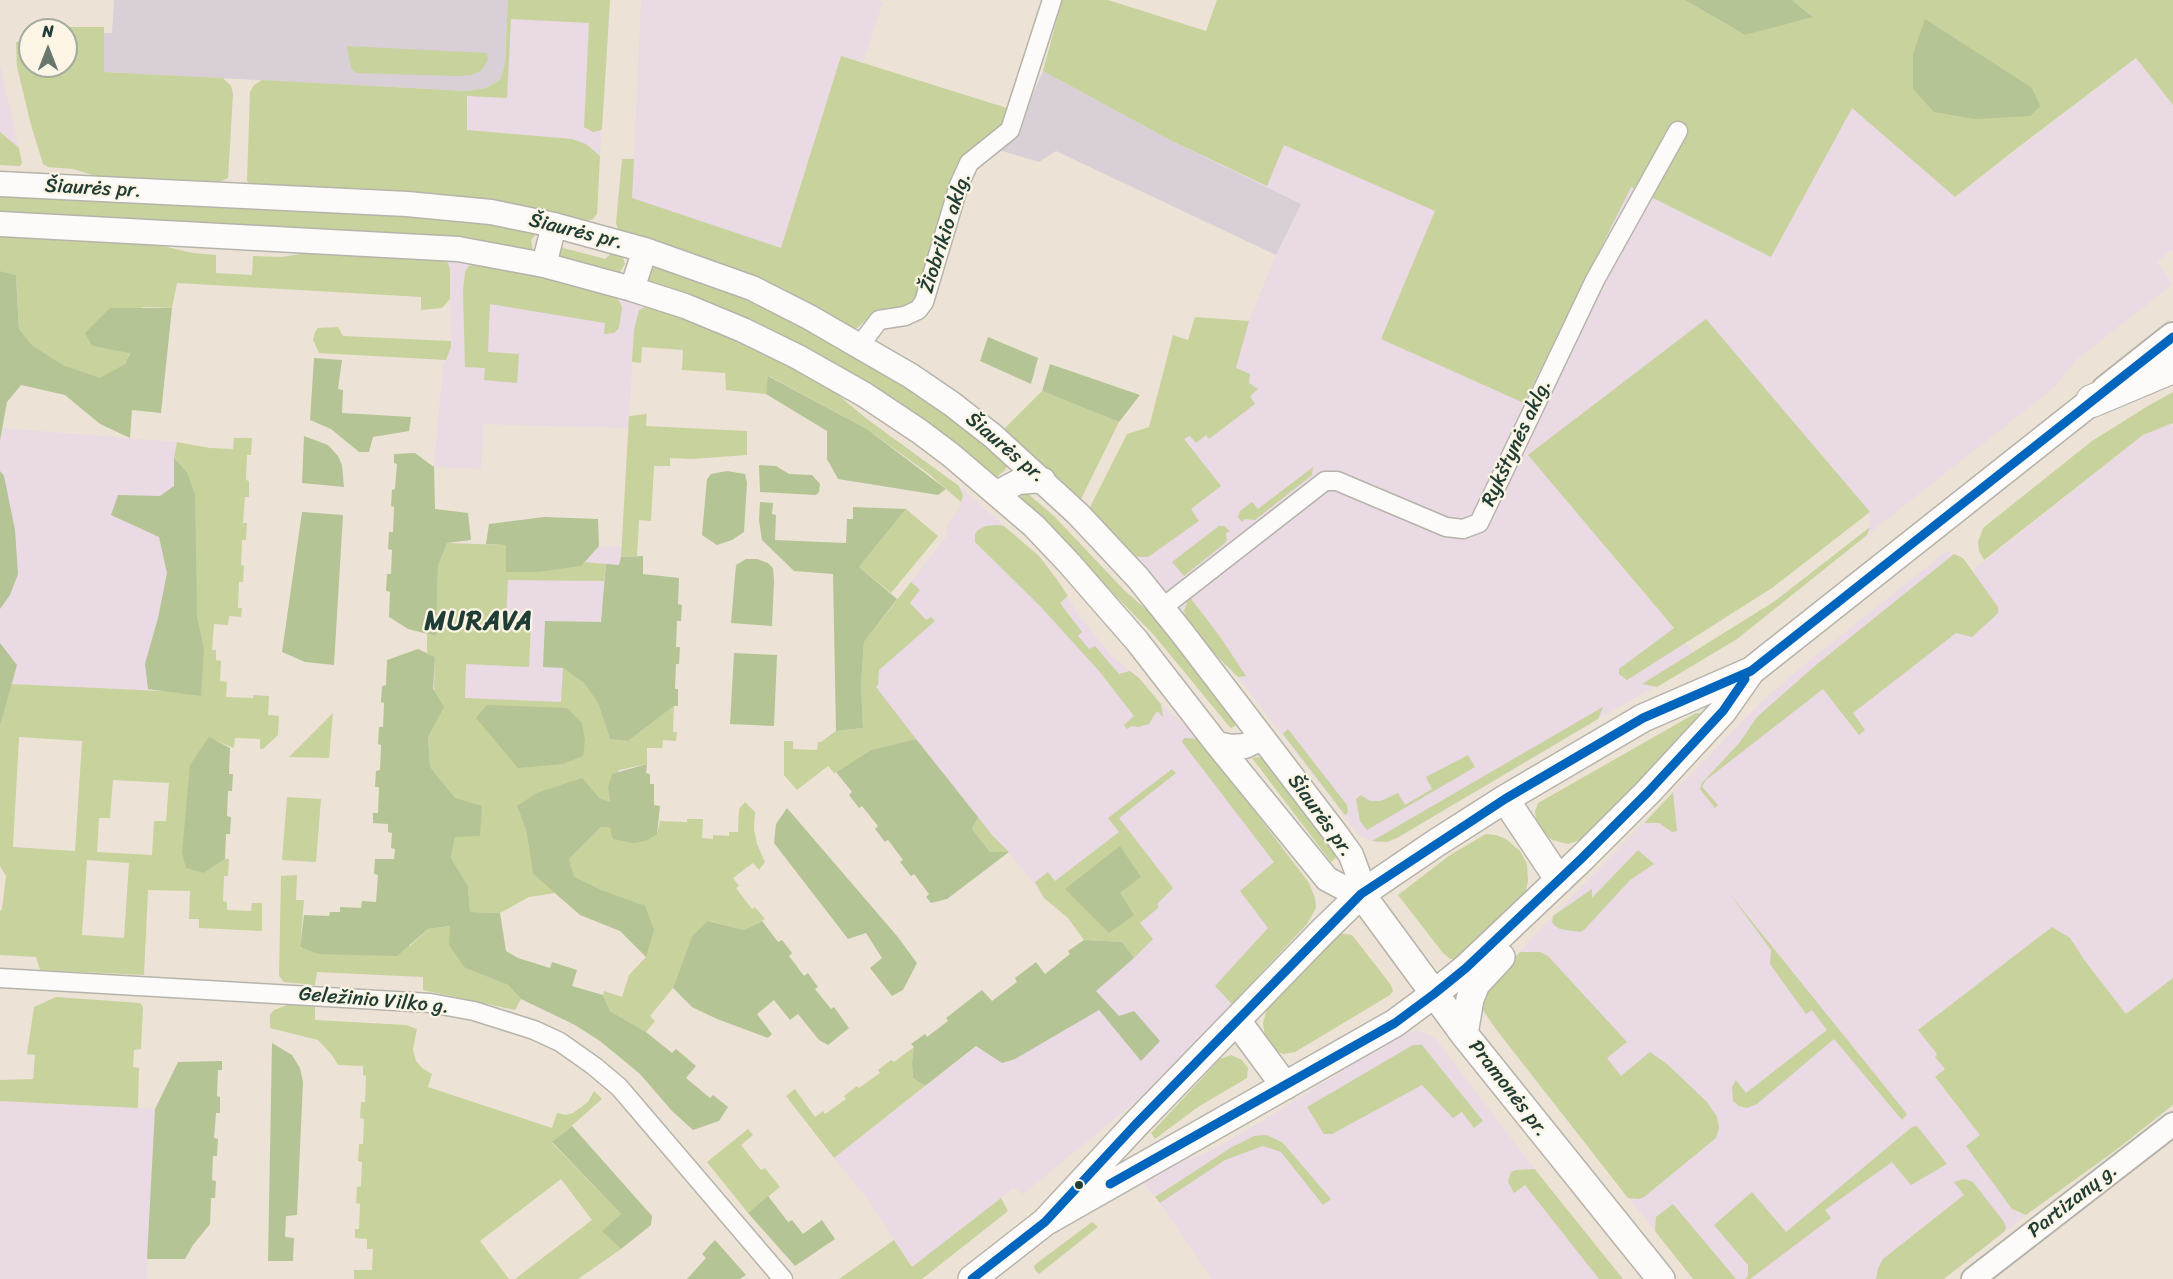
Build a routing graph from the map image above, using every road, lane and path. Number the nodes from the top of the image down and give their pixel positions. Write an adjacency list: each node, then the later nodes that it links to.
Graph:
1 (1052, 0): 10 (street, Žiobrikio aklg.)
2 (1678, 131): 15 (street, Rykštynės aklg.)
3 (0, 184): 5 (main road, Šiaurės pr.)
4 (0, 224): 7 (main road, Šiaurės pr.)
5 (554, 225): 6 (main road, Šiaurės pr.); 7 (main road)
6 (645, 250): 8 (main road); 10 (main road, Šiaurės pr.)
7 (544, 265): 8 (main road, Šiaurės pr.)
8 (632, 289): 14 (main road, Šiaurės pr.)
9 (2173, 337): 12 (highway)
10 (860, 345): 13 (main road, Šiaurės pr.)
11 (2173, 367): 12 (highway)
12 (2092, 401): 16 (main road)
13 (1043, 480): 14 (main road); 15 (main road, Šiaurės pr.)
14 (997, 493): 18 (main road, Šiaurės pr.)
15 (1162, 608): 17 (main road, Šiaurės pr.)
16 (1751, 671): 19 (main road); 20 (main road)
17 (1262, 738): 18 (main road); 22 (main road, Šiaurės pr.)
18 (1216, 744): 22 (main road, Šiaurės pr.)
19 (1505, 799): 21 (main road); 22 (main road)
20 (1582, 858): 21 (main road); 26 (main road)
21 (1559, 880): 24 (main road)
22 (1361, 894): 24 (main road, Pramonės pr.); 25 (main road)
23 (0, 978): 30 (street, Geležinio Vilko g.)
24 (1434, 994): 26 (main road, Pramonės pr.); 27 (main road)
25 (1237, 1021): 27 (main road); 29 (main road)
26 (1464, 1034): 32 (main road, Pramonės pr.)
27 (1285, 1086): 29 (main road)
28 (2173, 1124): 33 (street, Partizanų g.)
29 (1045, 1222): 31 (main road)
30 (783, 1279)
31 (972, 1279)
32 (1660, 1279)
33 (1973, 1279)

